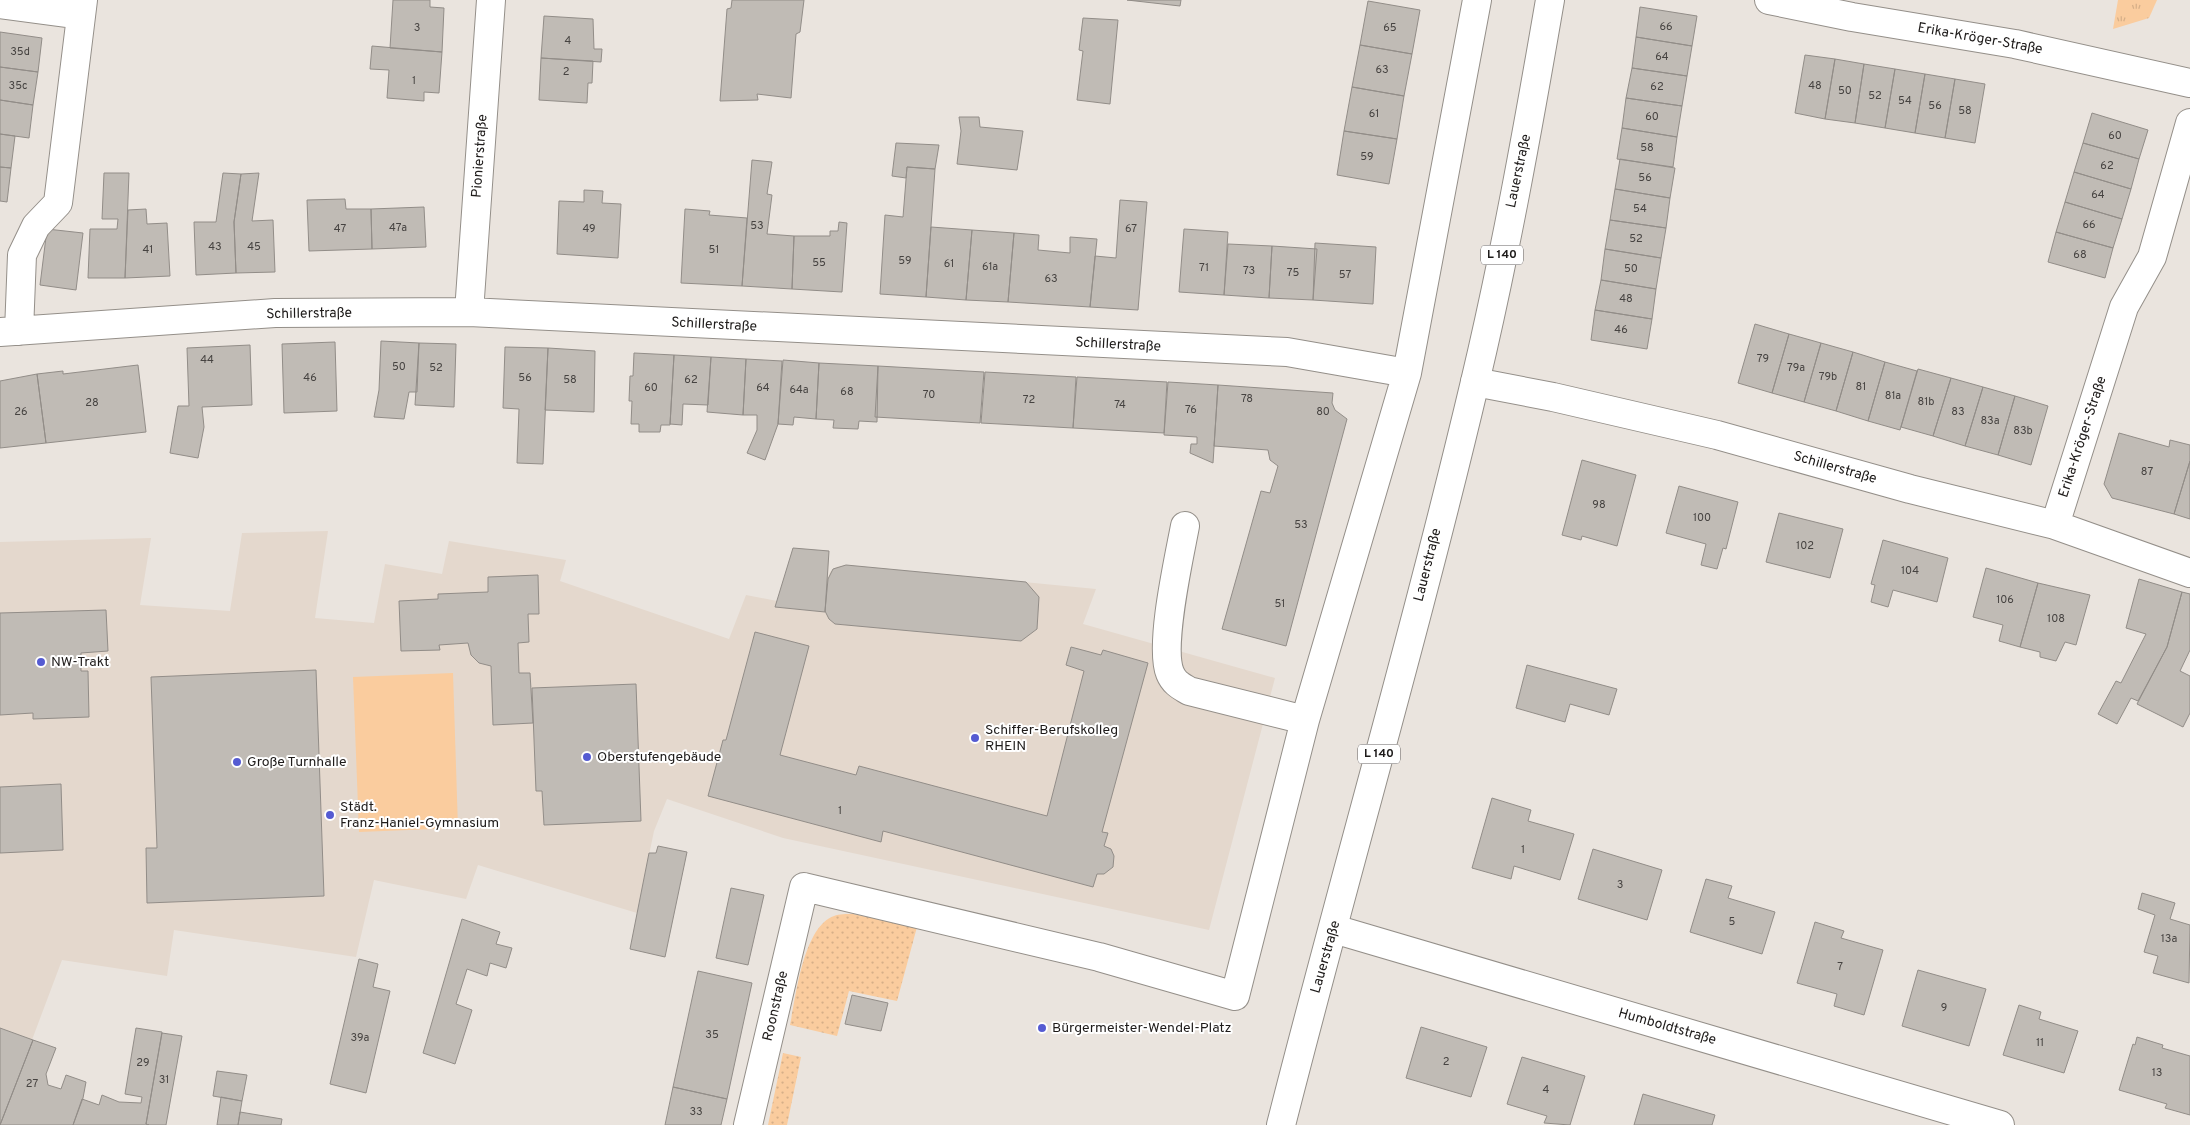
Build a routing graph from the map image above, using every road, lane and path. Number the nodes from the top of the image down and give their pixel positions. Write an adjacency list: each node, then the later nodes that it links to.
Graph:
1 (491, 0): 9 (street, Pionierstraße)
2 (1477, 0): 11 (street)
3 (1550, 0): 12 (street, Lauerstraße / L 140)
4 (1769, 0): 7 (street, Erika-Kröger-Straße)
5 (0, 4): 6 (street, Schillerstraße)
6 (82, 7): 10 (street, Schillerstraße)
7 (2190, 82)
8 (2190, 123): 13 (street, Erika-Kröger-Straße)
9 (469, 312): 10 (street, Schillerstraße); 11 (street, Schillerstraße)
10 (9, 331)
11 (1407, 373): 16 (street)
12 (1475, 382): 13 (street, Schillerstraße); 17 (street, Lauerstraße / L 140)
13 (2055, 525): 15 (street, Schillerstraße)
14 (1185, 526): 16 (street)
15 (2190, 573)
16 (1306, 720): 18 (street, Roonstraße)
17 (1334, 929): 19 (street, Lauerstraße / L 140); 20 (street, Humboldtstraße)
18 (748, 1125)
19 (1281, 1125)
20 (2000, 1125)

